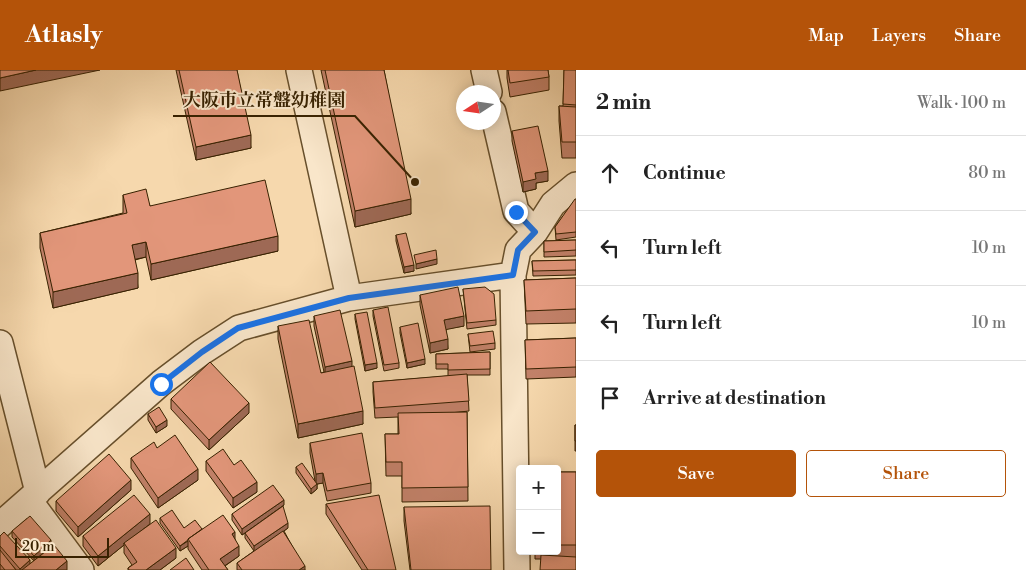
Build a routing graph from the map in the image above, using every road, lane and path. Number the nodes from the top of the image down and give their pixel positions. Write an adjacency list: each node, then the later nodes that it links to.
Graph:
1 (299, 70): 8 (street)
2 (484, 70): 3 (street)
3 (487, 85)
4 (498, 130): 6 (street)
5 (576, 185): 6 (street)
6 (535, 232): 7 (street)
7 (513, 275): 8 (street); 13 (street)
8 (349, 298): 10 (street)
9 (0, 343): 10 (street)
10 (33, 496): 11 (street); 12 (street)
11 (0, 525)
12 (81, 570)
13 (517, 570)

